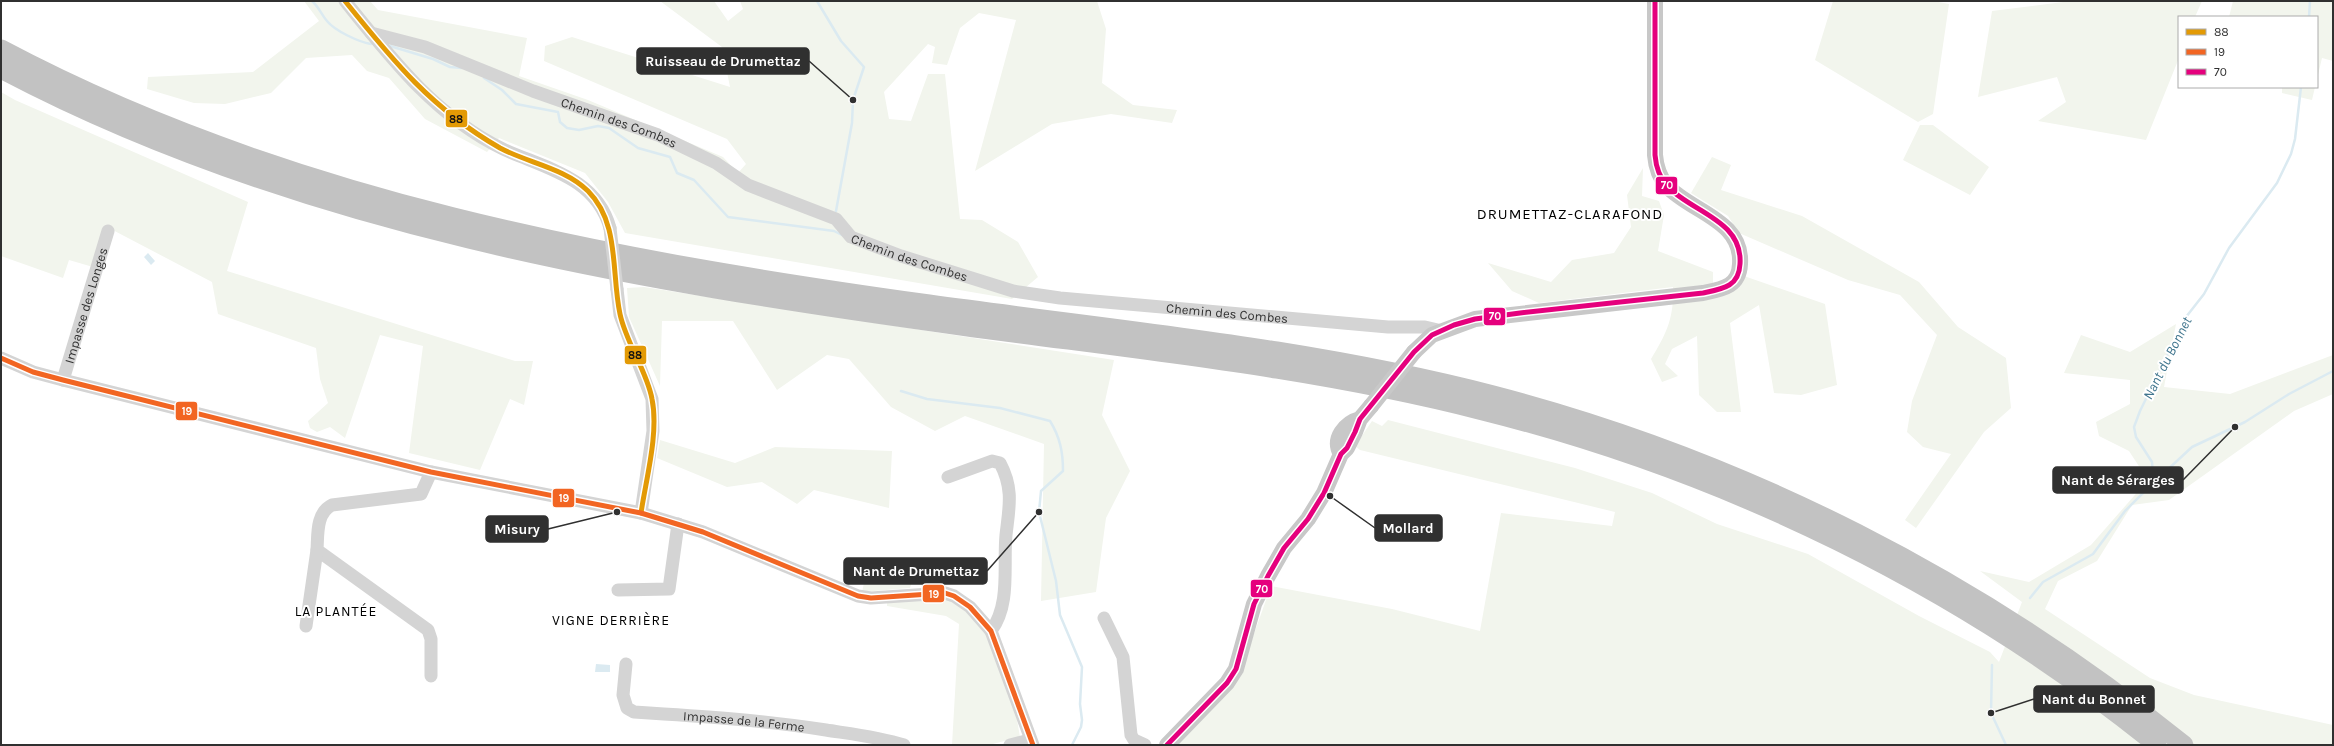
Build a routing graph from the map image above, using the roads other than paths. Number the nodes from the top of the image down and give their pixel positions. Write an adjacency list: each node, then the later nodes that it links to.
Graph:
1 (345, 1): 3 (street)
2 (1655, 1): 7 (main road)
3 (371, 34): 7 (street, Chemin des Combes); 12 (street, bridge)
4 (1, 49): 29 (highway)
5 (1, 69): 21 (highway)
6 (108, 231): 9 (street, Impasse des Longes)
7 (1442, 331): 26 (main road, bridge)
8 (1, 358): 9 (street)
9 (63, 380): 10 (street)
10 (431, 472): 12 (street); 14 (street)
11 (948, 477): 18 (street)
12 (641, 513): 13 (street)
13 (678, 524): 15 (street); 18 (street)
14 (317, 550): 17 (street); 20 (street)
15 (618, 590)
16 (1104, 618): 25 (street)
17 (306, 626)
18 (991, 631): 22 (street)
19 (626, 664): 23 (street, Impasse de la Ferme)
20 (431, 676)
21 (2076, 684): 27 (highway); 28 (highway)
22 (1031, 742): 24 (street)
23 (904, 745)
24 (1010, 745)
25 (1145, 745)
26 (1166, 745)
27 (2142, 745)
28 (2157, 745)
29 (2184, 745)

